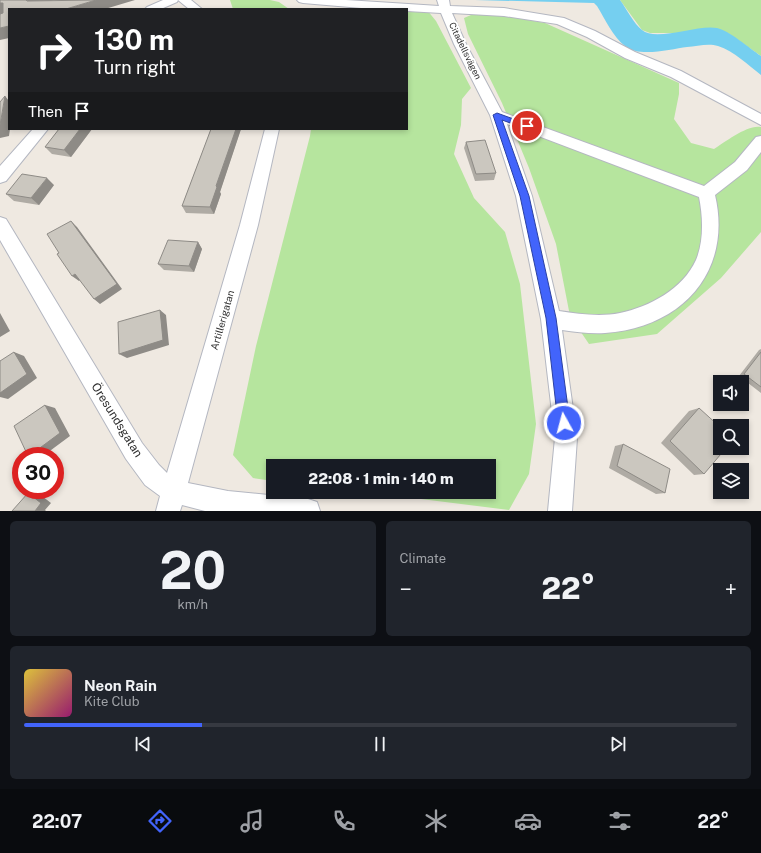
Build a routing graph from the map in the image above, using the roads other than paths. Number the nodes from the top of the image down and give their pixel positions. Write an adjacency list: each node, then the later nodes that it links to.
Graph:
1 (173, 0): 5 (street)
2 (184, 0): 6 (street)
3 (303, 0): 4 (street)
4 (444, 4): 7 (street, Citadellsvägen); 8 (street)
5 (153, 8)
6 (195, 8)
7 (493, 108): 13 (street); 15 (street, Citadellsvägen)
8 (761, 120)
9 (40, 130): 12 (street)
10 (272, 130): 16 (street, Artillerigatan)
11 (761, 141): 13 (street)
12 (0, 177)
13 (706, 193): 15 (street)
14 (0, 224): 16 (street, Öresundsgatan)
15 (551, 318): 18 (street, Citadellsvägen)
16 (172, 500): 17 (street, Öresundsgatan)
17 (308, 511)
18 (560, 511)

